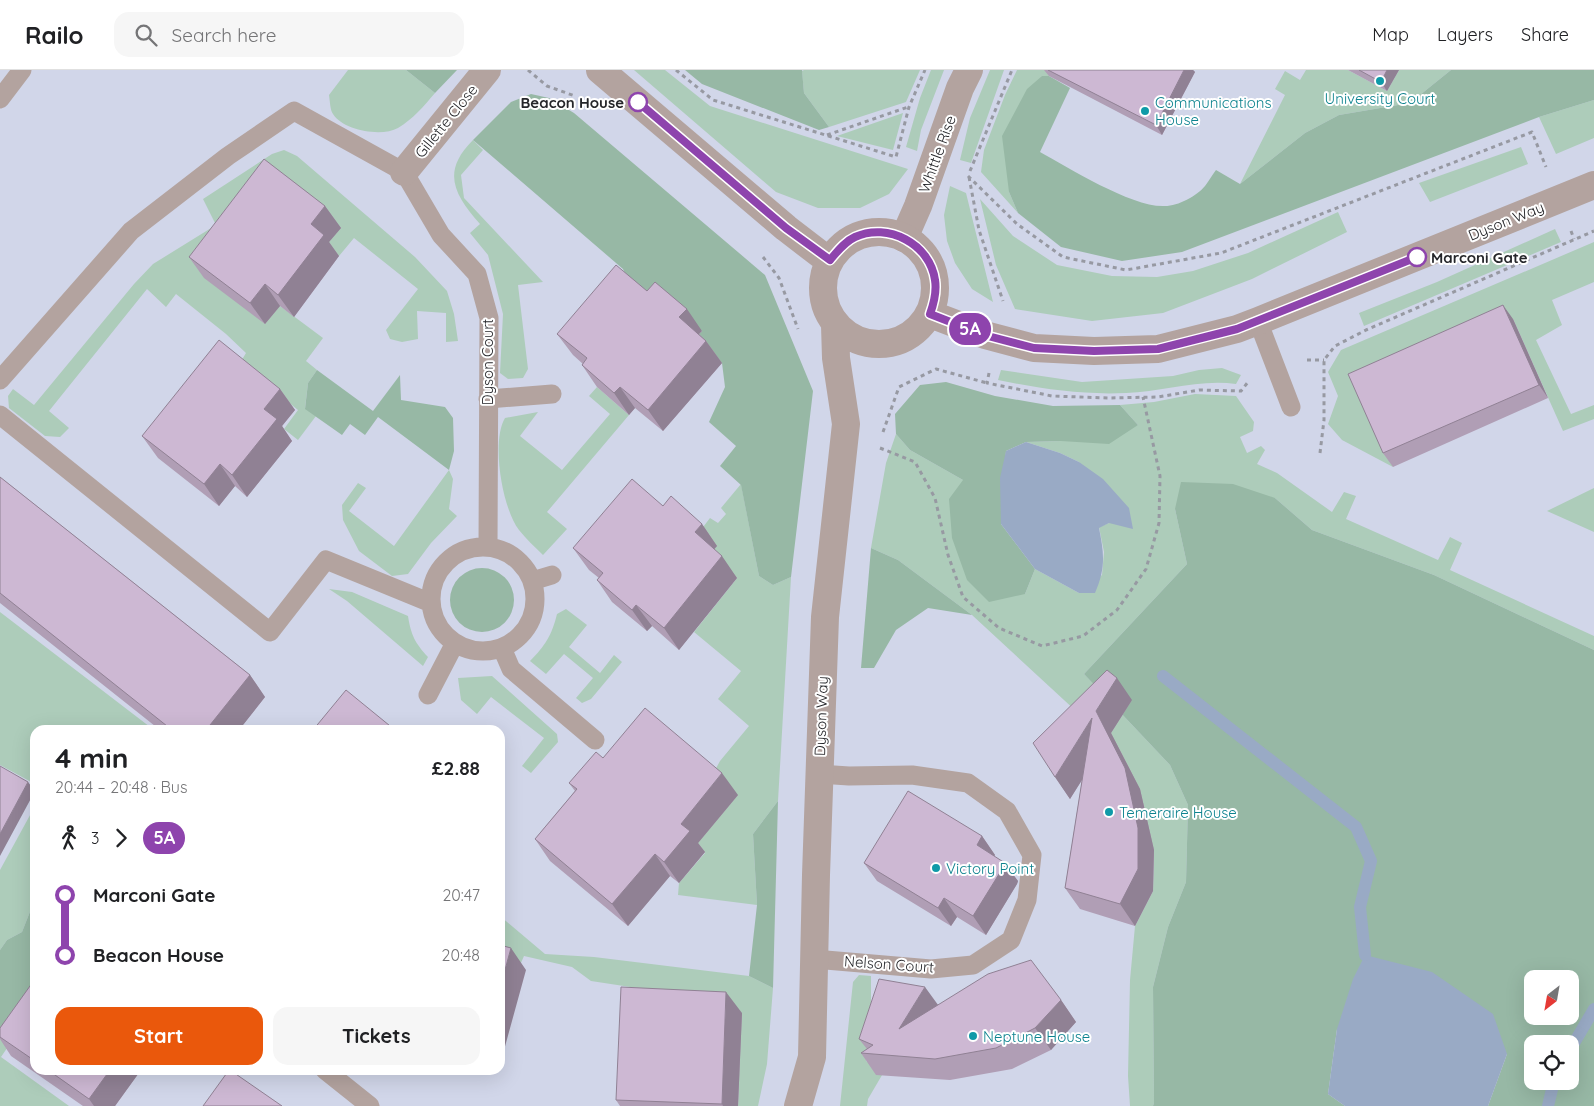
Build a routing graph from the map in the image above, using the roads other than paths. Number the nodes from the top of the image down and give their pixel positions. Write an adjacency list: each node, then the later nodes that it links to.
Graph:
1 (22, 70): 5 (lane)
2 (487, 70): 6 (street, Gillette Close)
3 (600, 70): 9 (street)
4 (970, 70): 8 (street, Whittle Rise)
5 (1, 98)
6 (404, 172): 13 (lane); 15 (lane, Dyson Court)
7 (1594, 185): 11 (street, Dyson Way)
8 (904, 238): 9 (street); 10 (street)
9 (830, 260): 12 (street)
10 (930, 314): 11 (street, Dyson Way); 12 (street)
11 (1258, 321): 16 (lane)
12 (835, 325): 26 (street, Dyson Way)
13 (0, 380)
14 (552, 394): 15 (lane)
15 (488, 399): 18 (lane, Dyson Court)
16 (1291, 407)
17 (0, 415): 21 (lane)
18 (488, 547): 20 (lane); 21 (lane)
19 (552, 575): 20 (lane)
20 (532, 581): 23 (lane)
21 (431, 603): 22 (lane)
22 (455, 643): 23 (lane); 24 (lane)
23 (502, 648): 25 (lane)
24 (428, 695)
25 (595, 740)
26 (819, 774): 27 (street, Dyson Way); 27 (lane, Nelson Court)
27 (814, 958): 30 (street, Dyson Way)
28 (330, 1075): 29 (lane)
29 (370, 1106)
30 (798, 1106)

